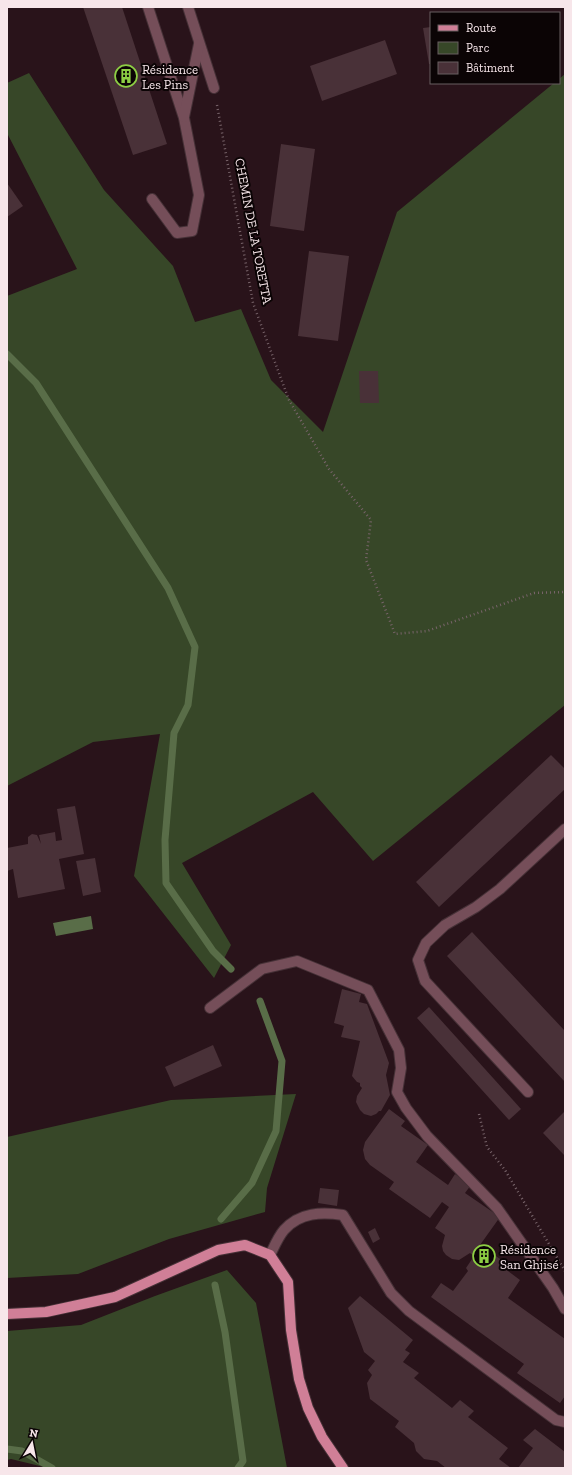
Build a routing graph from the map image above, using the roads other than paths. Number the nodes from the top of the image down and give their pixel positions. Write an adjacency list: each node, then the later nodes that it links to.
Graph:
1 (148, 7): 5 (street)
2 (188, 7): 3 (street)
3 (200, 42): 4 (street); 5 (street)
4 (214, 88)
5 (184, 118): 6 (street)
6 (152, 199)
7 (565, 829): 9 (street)
8 (210, 1008): 11 (street)
9 (528, 1092)
10 (270, 1254): 12 (main road); 13 (street); 14 (main road)
11 (565, 1309)
12 (7, 1314)
13 (565, 1422)
14 (343, 1468)

